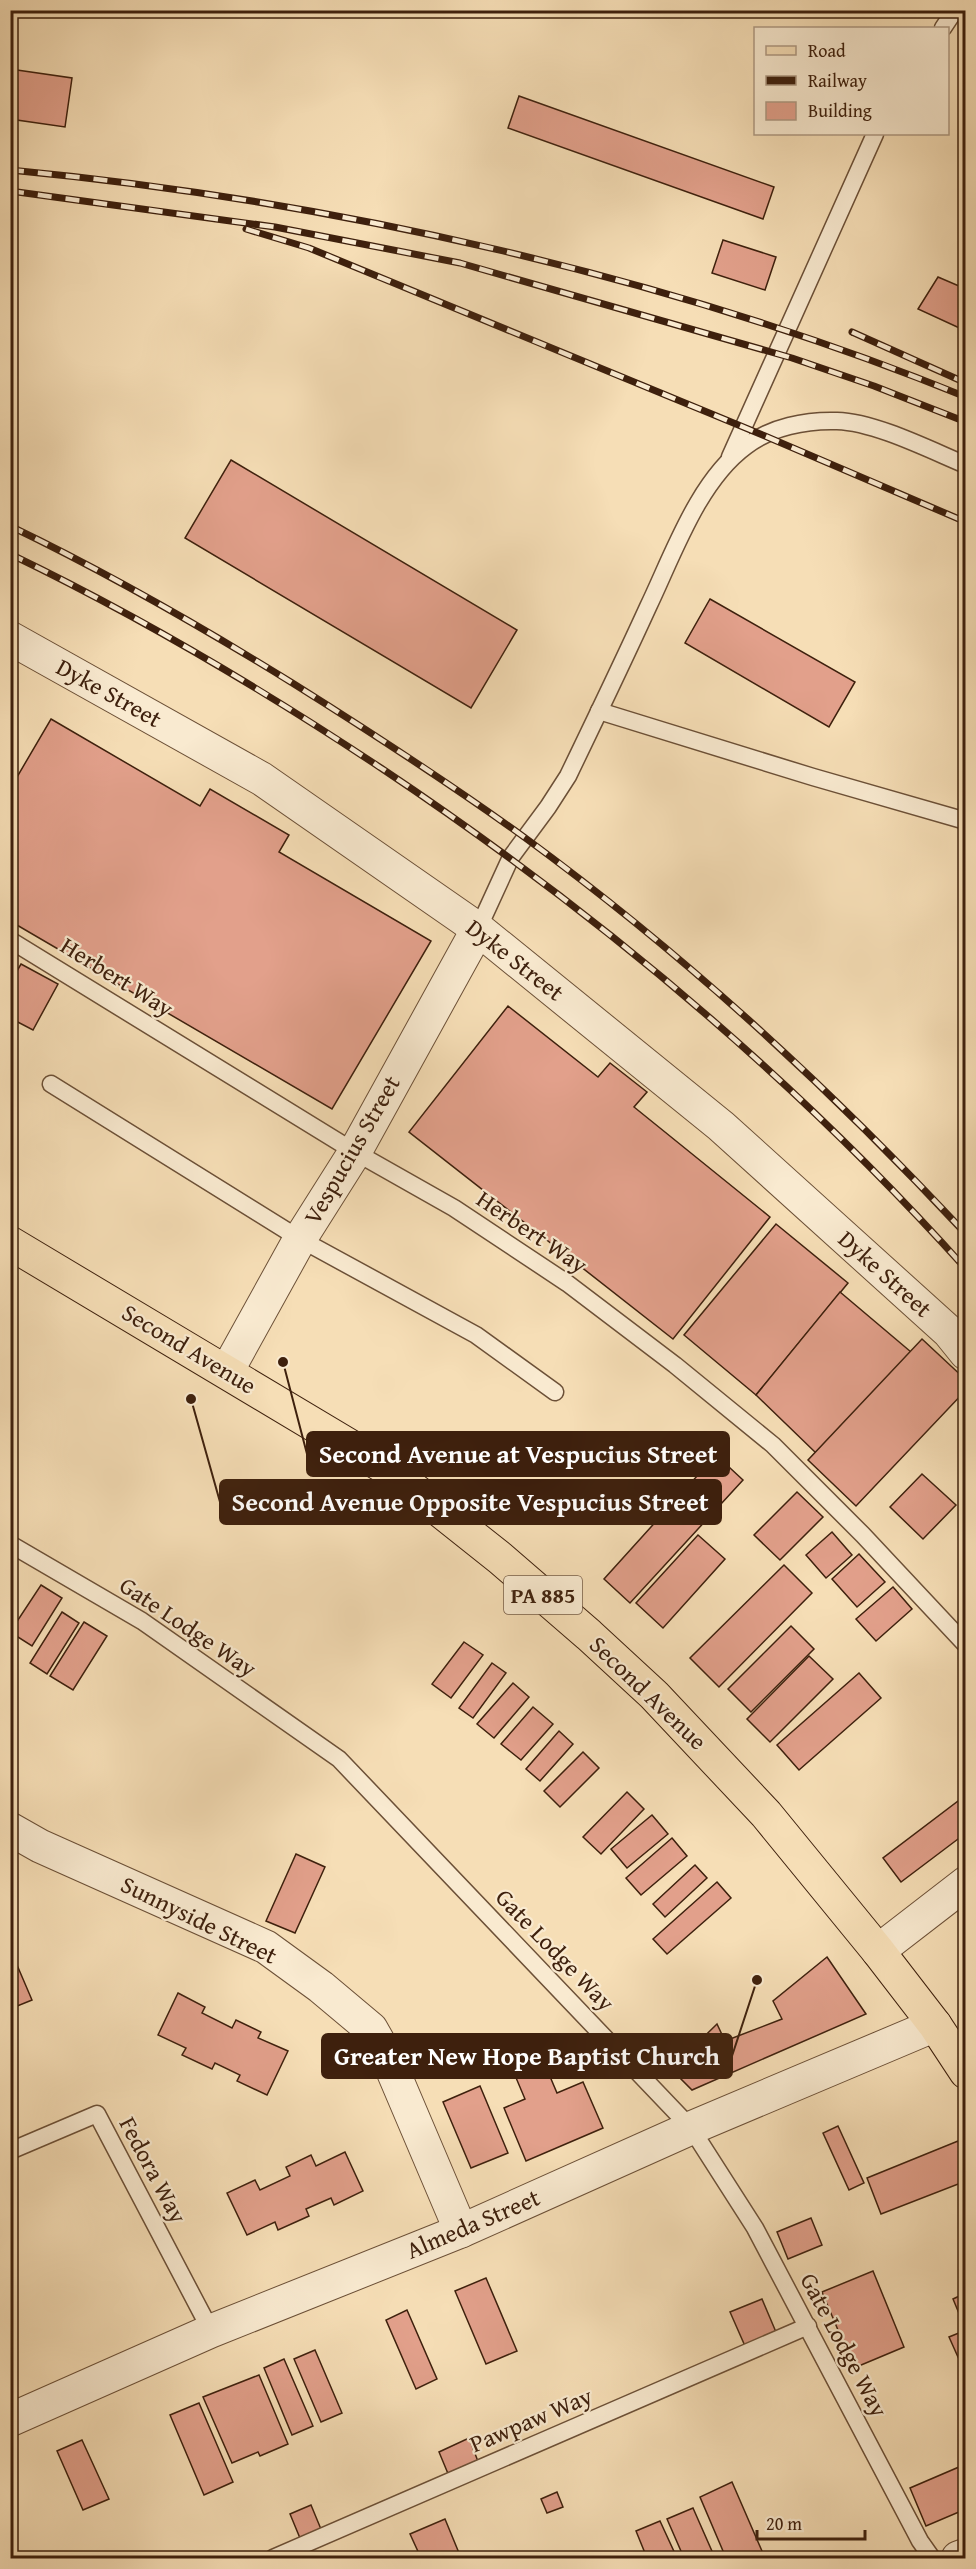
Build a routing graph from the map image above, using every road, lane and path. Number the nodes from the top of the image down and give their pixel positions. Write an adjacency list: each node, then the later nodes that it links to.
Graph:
1 (955, 10): 2 (lane)
2 (944, 27)
3 (875, 135): 4 (lane)
4 (727, 463): 5 (lane); 7 (lane)
5 (966, 465)
6 (10, 638): 9 (street, Dyke Street)
7 (599, 711): 8 (lane); 9 (lane)
8 (966, 821)
9 (478, 929): 12 (street, Vespucius Street); 15 (street, Dyke Street)
10 (10, 940): 12 (lane, Herbert Way)
11 (51, 1084): 13 (lane)
12 (355, 1152): 13 (street, Vespucius Street); 19 (lane, Herbert Way)
13 (300, 1239): 16 (street, Vespucius Street); 17 (lane)
14 (10, 1243): 16 (main road, Second Avenue / PA 885)
15 (966, 1353)
16 (226, 1371): 22 (main road, Second Avenue / PA 885)
17 (555, 1392)
18 (10, 1544): 25 (lane, Gate Lodge Way)
19 (966, 1645)
20 (10, 1829): 27 (street, Sunnyside Street)
21 (966, 1883): 22 (street)
22 (878, 1951): 23 (main road, Second Avenue / PA 885)
23 (934, 2025): 24 (main road, Second Avenue / PA 885); 25 (street, Almeda Street)
24 (966, 2072)
25 (691, 2128): 27 (street, Almeda Street); 28 (lane, Gate Lodge Way)
26 (10, 2151): 29 (lane, Fedora Way)
27 (460, 2230): 29 (street, Almeda Street)
28 (808, 2326): 32 (lane, Pawpaw Way); 33 (lane, Gate Lodge Way)
29 (211, 2331): 30 (street, Almeda Street)
30 (10, 2420)
31 (966, 2555): 34 (street)
32 (273, 2559)
33 (932, 2559)
34 (958, 2559)

